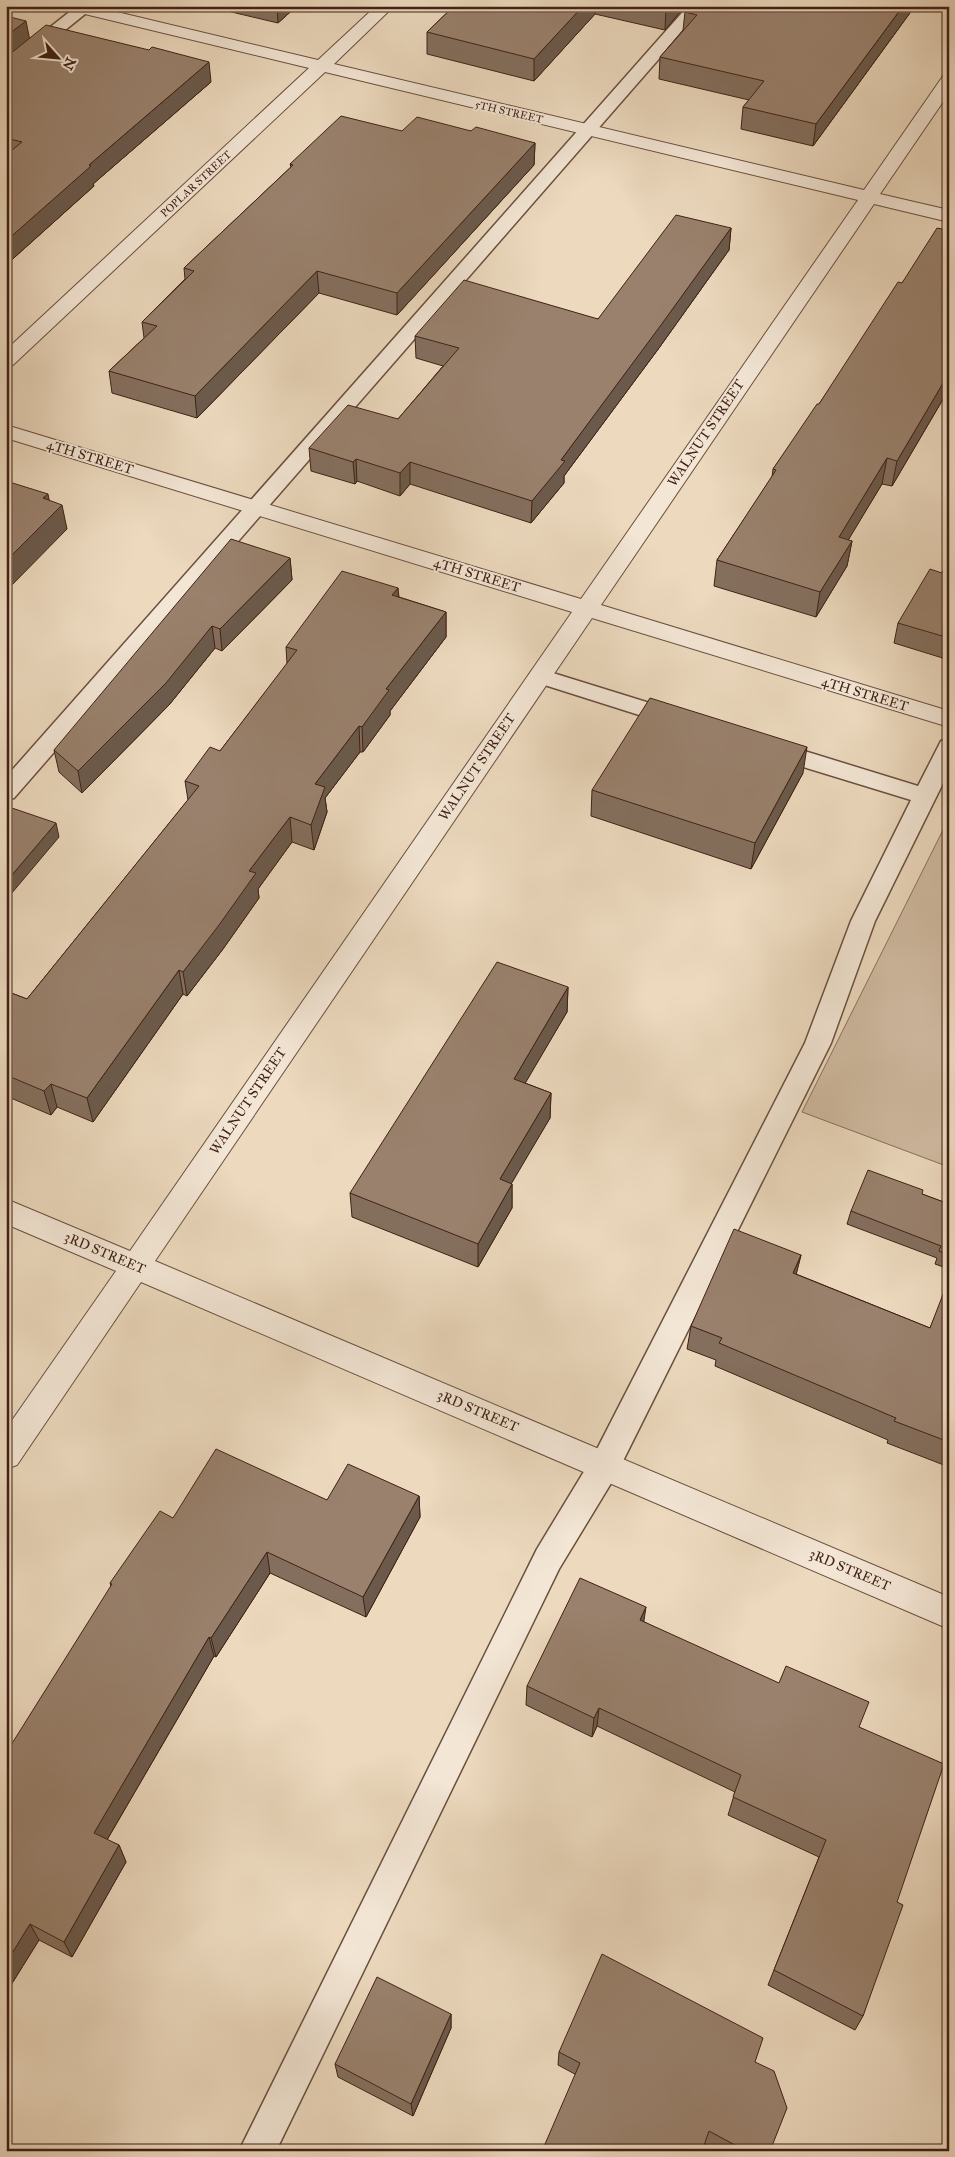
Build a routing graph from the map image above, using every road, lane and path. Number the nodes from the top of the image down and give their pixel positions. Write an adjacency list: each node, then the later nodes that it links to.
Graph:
1 (386, 6): 4 (street, POPLAR STREET)
2 (697, 6): 7 (lane)
3 (80, 7): 4 (street, 5TH STREET); 5 (lane)
4 (321, 66): 7 (street, 5TH STREET); 10 (street, POPLAR STREET)
5 (6, 70)
6 (949, 80): 8 (street, WALNUT STREET)
7 (587, 130): 8 (street, 5TH STREET); 12 (lane)
8 (868, 197): 9 (street, 5TH STREET); 13 (street, WALNUT STREET)
9 (949, 216)
10 (6, 361)
11 (6, 431): 12 (street, 4TH STREET)
12 (257, 508): 13 (street, 4TH STREET); 19 (lane)
13 (586, 608): 14 (street, WALNUT STREET); 15 (street, 4TH STREET)
14 (540, 676): 16 (lane); 22 (street, WALNUT STREET)
15 (949, 719)
16 (698, 726)
17 (754, 743): 20 (lane)
18 (949, 747): 20 (lane)
19 (6, 792)
20 (924, 796): 24 (lane)
21 (6, 1211): 22 (street, 3RD STREET)
22 (136, 1266): 23 (street, WALNUT STREET); 24 (street, 3RD STREET)
23 (6, 1455)
24 (605, 1465): 25 (street, 3RD STREET); 26 (lane)
25 (949, 1613)
26 (257, 2151)

